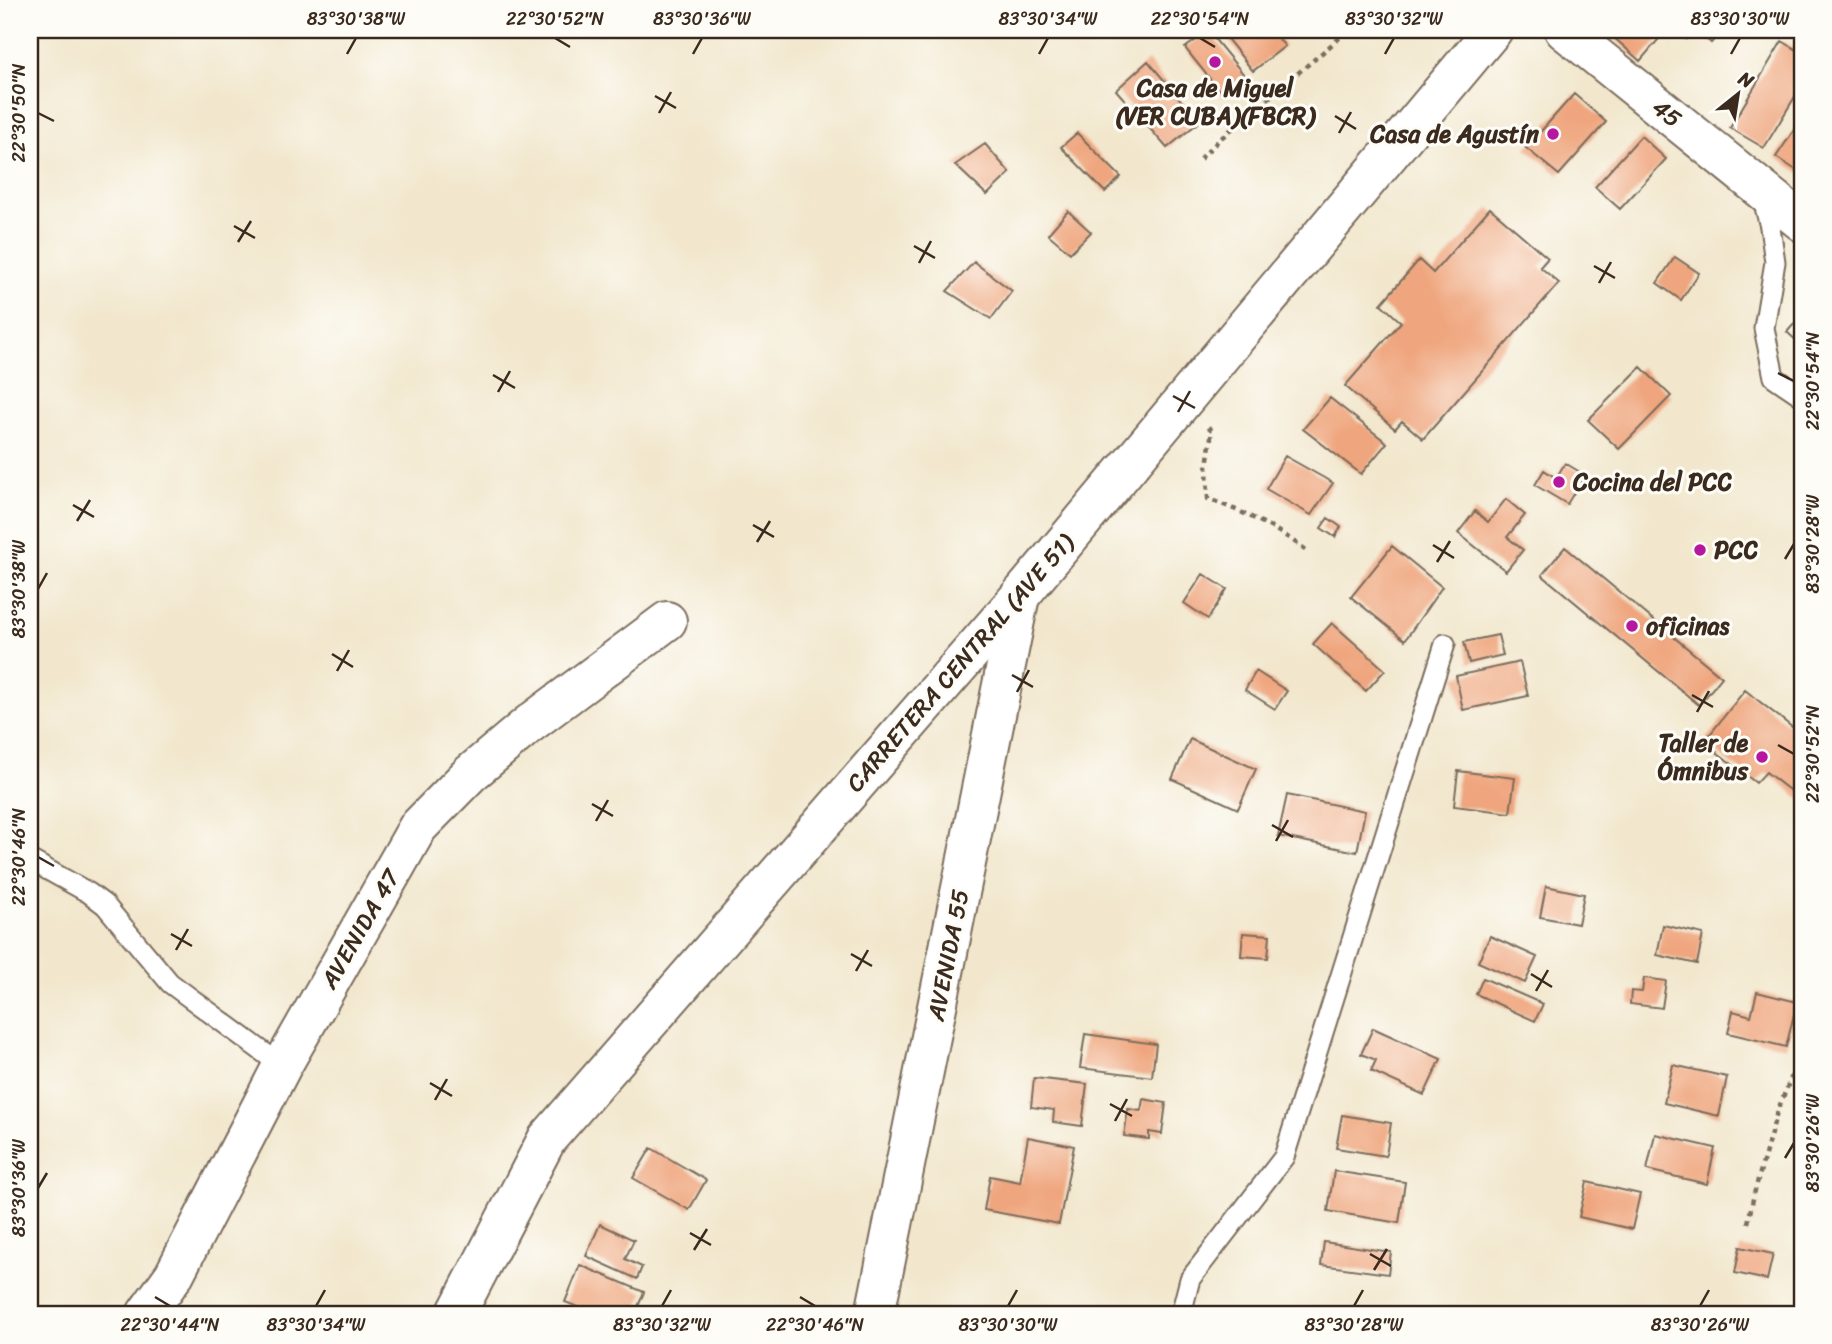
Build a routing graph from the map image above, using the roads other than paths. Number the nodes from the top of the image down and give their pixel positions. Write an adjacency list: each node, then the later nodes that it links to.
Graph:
1 (1493, 30): 6 (street, CARRETERA CENTRAL (AVE 51))
2 (1564, 30): 3 (street, 45)
3 (1761, 189): 4 (street, 45); 5 (lane)
4 (1802, 222)
5 (1802, 396)
6 (1020, 596): 12 (street, CARRETERA CENTRAL (AVE 51)); 13 (street, AVENIDA 55)
7 (667, 621): 10 (street, AVENIDA 47)
8 (1445, 644): 14 (lane)
9 (30, 860): 10 (lane)
10 (282, 1066): 11 (street, AVENIDA 47)
11 (146, 1314)
12 (456, 1314)
13 (875, 1314)
14 (1181, 1314)

